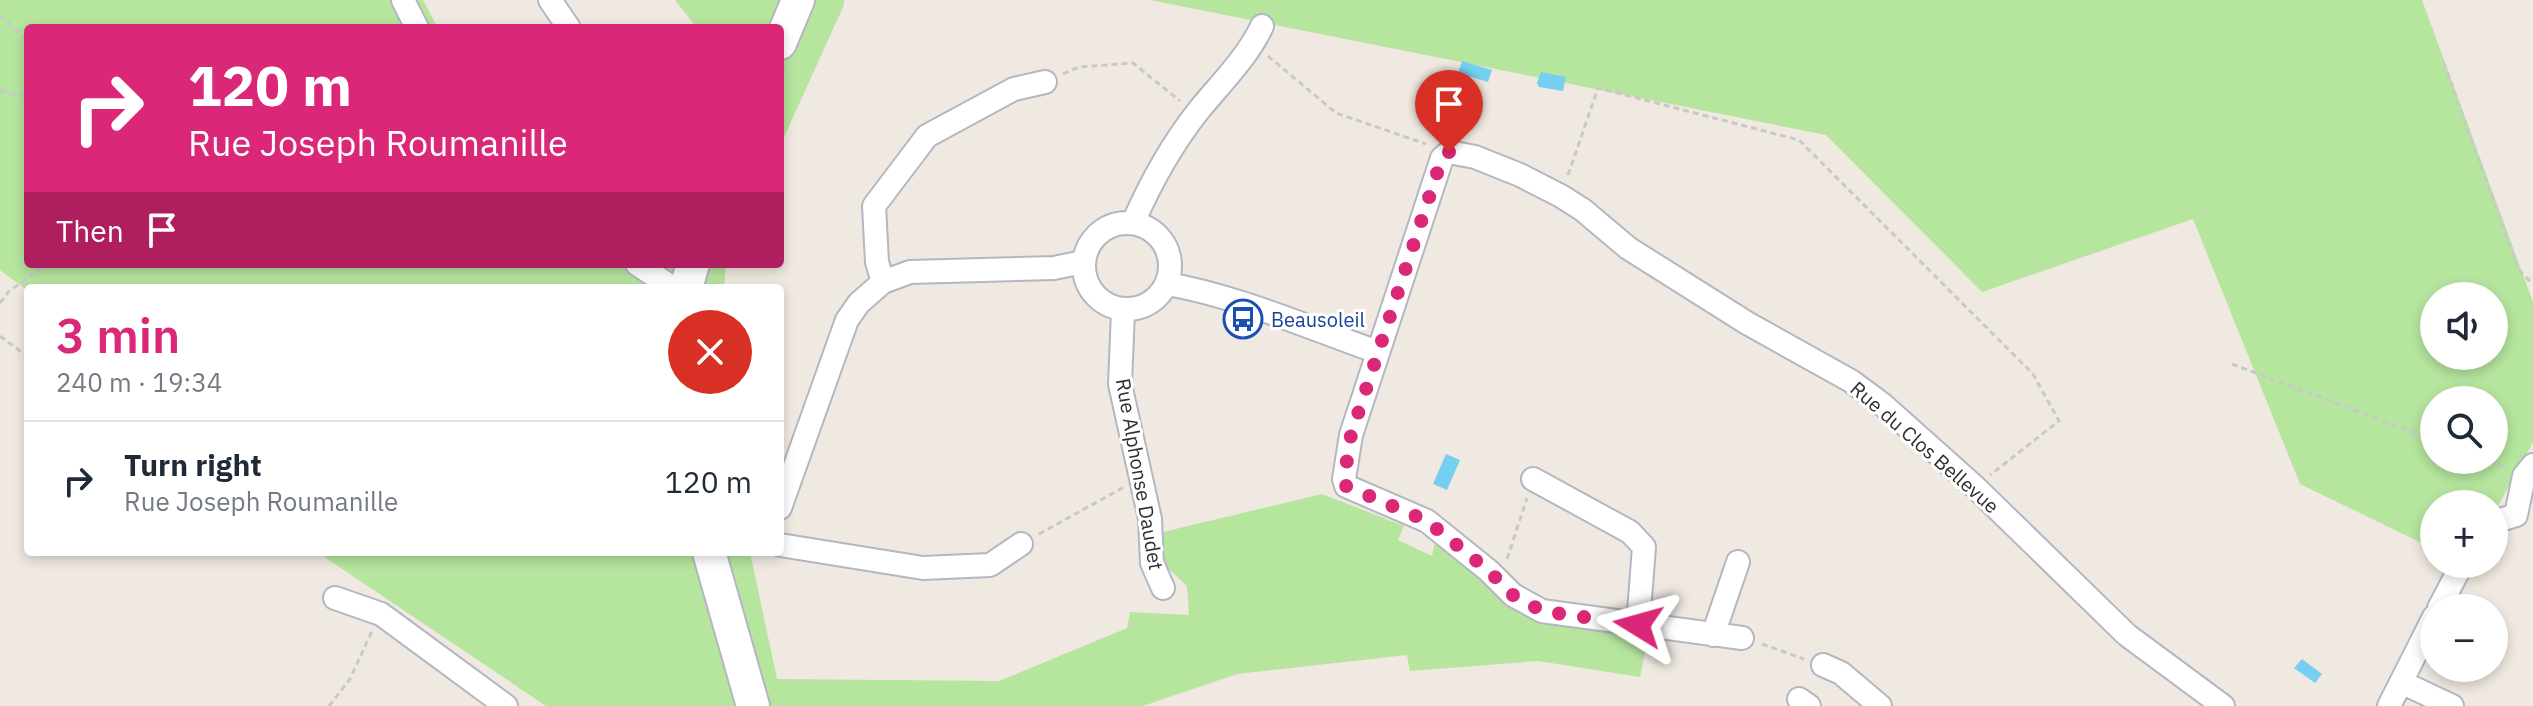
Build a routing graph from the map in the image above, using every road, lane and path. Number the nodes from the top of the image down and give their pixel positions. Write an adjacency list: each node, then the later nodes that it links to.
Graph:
1 (403, 0): 5 (street)
2 (550, 0): 6 (street)
3 (798, 0): 8 (main road)
4 (0, 15): 9 (path)
5 (415, 24)
6 (566, 24)
7 (1262, 26): 15 (street)
8 (784, 33)
9 (24, 37)
10 (1271, 58): 16 (path)
11 (2444, 63): 25 (path)
12 (1045, 82): 15 (path); 22 (street)
13 (0, 90): 14 (path)
14 (24, 95)
15 (1196, 114): 18 (street)
16 (1449, 152): 17 (street, Rue du Clos Bellevue); 29 (street)
17 (1561, 196): 36 (street, Rue du Clos Bellevue); 36 (path)
18 (1133, 223): 19 (street); 24 (street)
19 (1083, 262): 22 (street); 27 (street)
20 (42, 268): 26 (path)
21 (643, 268): 23 (street)
22 (883, 282): 37 (street)
23 (667, 284)
24 (1168, 284): 27 (street); 29 (street)
25 (2533, 284)
26 (0, 303)
27 (1123, 311): 34 (street, Rue Alphonse Daudet)
28 (0, 336): 30 (path)
29 (1378, 352): 43 (street)
30 (24, 354)
31 (2232, 364): 32 (path)
32 (2420, 435)
33 (2533, 465): 38 (street)
34 (1141, 477): 39 (path); 44 (street, Rue Alphonse Daudet)
35 (1533, 479): 43 (path); 47 (street)
36 (1975, 487): 57 (street, Rue du Clos Bellevue)
37 (784, 497)
38 (2514, 519)
39 (1021, 544): 40 (street)
40 (784, 546)
41 (710, 556): 55 (main road)
42 (1738, 562): 48 (street)
43 (1499, 584): 47 (street)
44 (1163, 588)
45 (335, 598): 46 (street)
46 (381, 614): 53 (path); 54 (street)
47 (1638, 625): 48 (street)
48 (1713, 635): 49 (street)
49 (1742, 638): 51 (path)
50 (2420, 645): 52 (street)
51 (1823, 665): 56 (street)
52 (2401, 682): 58 (street); 59 (street)
53 (329, 706)
54 (506, 706)
55 (753, 706)
56 (1880, 706)
57 (2223, 706)
58 (2389, 706)
59 (2452, 706)

